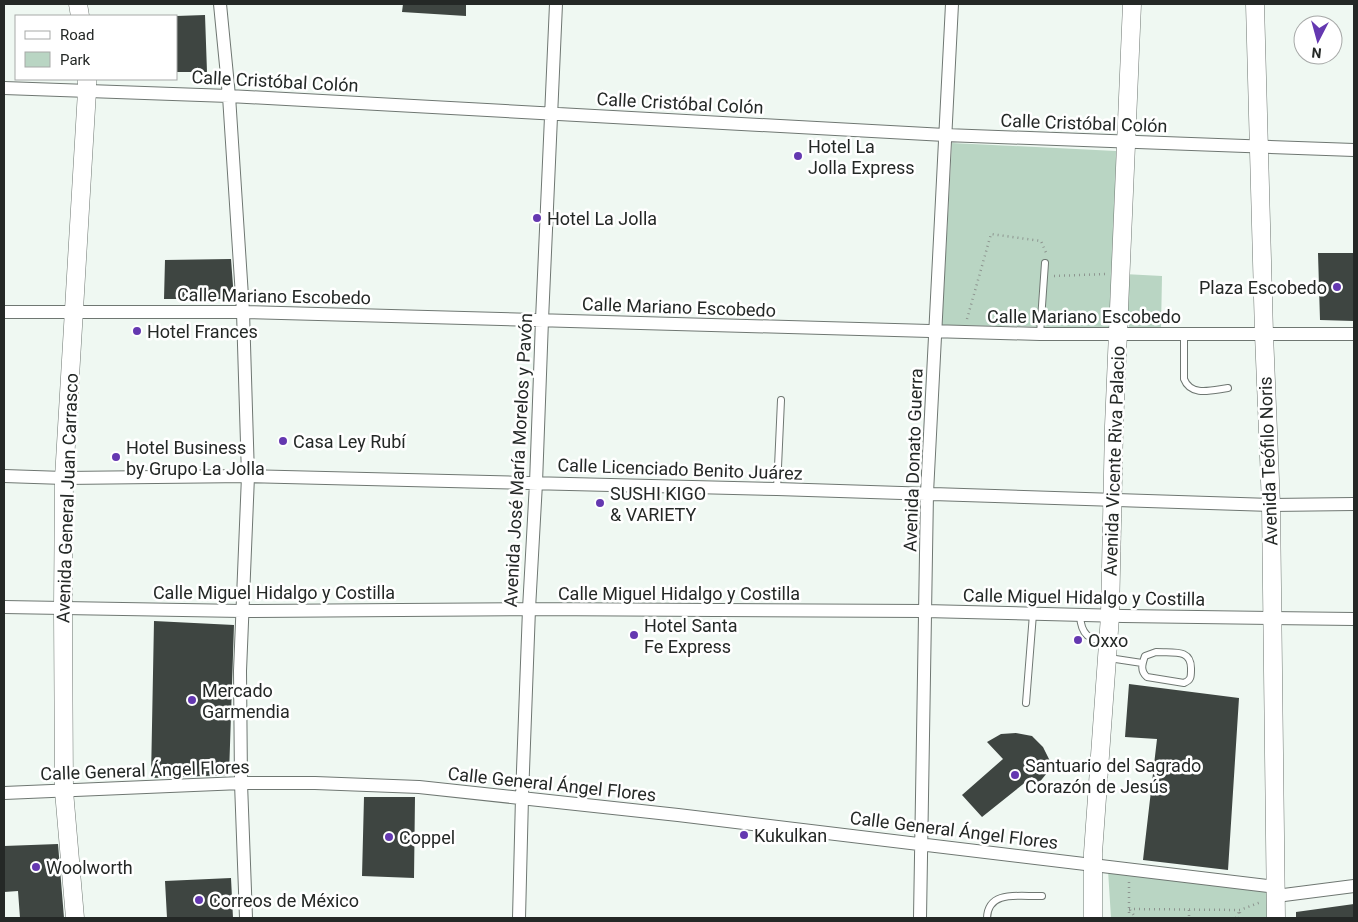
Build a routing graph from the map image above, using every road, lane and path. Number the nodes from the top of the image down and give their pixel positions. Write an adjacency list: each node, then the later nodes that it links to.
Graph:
1 (220, 4): 8 (street)
2 (556, 4): 9 (street, Avenida José María Morelos y Pavón)
3 (952, 4): 10 (street, Avenida Donato Guerra)
4 (1132, 4): 11 (main road, Avenida Vicente Riva Palacio)
5 (1255, 4): 12 (main road, Avenida Teófilo Noris)
6 (87, 85): 7 (street, Calle Cristóbal Colón); 8 (street, Calle Cristóbal Colón); 17 (main road, Avenida General Juan Carrasco)
7 (4, 88)
8 (229, 96): 9 (street, Calle Cristóbal Colón); 19 (street)
9 (552, 113): 10 (street, Calle Cristóbal Colón); 20 (street, Avenida José María Morelos y Pavón)
10 (945, 135): 11 (street, Calle Cristóbal Colón); 21 (street, Avenida Donato Guerra)
11 (1126, 142): 12 (street, Calle Cristóbal Colón); 24 (main road, Avenida Vicente Riva Palacio)
12 (1258, 146): 13 (street, Calle Cristóbal Colón); 26 (main road, Avenida Teófilo Noris)
13 (1354, 150)
14 (1047, 260): 22 (path); 23 (lane)
15 (1105, 282): 16 (path)
16 (1053, 285)
17 (73, 311): 18 (street, Calle Mariano Escobedo); 19 (street, Calle Mariano Escobedo); 32 (main road, Avenida General Juan Carrasco)
18 (4, 312)
19 (243, 312): 20 (street, Calle Mariano Escobedo); 31 (street)
20 (542, 320): 21 (street, Calle Mariano Escobedo); 33 (street, Avenida José María Morelos y Pavón)
21 (936, 332): 22 (street, Calle Mariano Escobedo); 35 (street, Avenida Donato Guerra)
22 (964, 332): 23 (street, Calle Mariano Escobedo)
23 (1040, 334): 24 (street, Calle Mariano Escobedo)
24 (1118, 334): 25 (street, Calle Mariano Escobedo); 36 (main road, Avenida Vicente Riva Palacio)
25 (1184, 334): 26 (street, Calle Mariano Escobedo); 28 (lane)
26 (1264, 334): 27 (street, Calle Mariano Escobedo); 38 (main road, Avenida Teófilo Noris)
27 (1354, 334)
28 (1228, 388)
29 (781, 400): 34 (lane)
30 (4, 476): 32 (street, Calle Licenciado Benito Juárez)
31 (248, 476): 32 (street, Calle Licenciado Benito Juárez); 33 (street, Calle Licenciado Benito Juárez); 41 (street)
32 (64, 478): 40 (main road, Avenida General Juan Carrasco)
33 (536, 483): 34 (street, Calle Licenciado Benito Juárez); 42 (street, Avenida José María Morelos y Pavón)
34 (777, 489): 35 (street, Calle Licenciado Benito Juárez)
35 (927, 494): 36 (street, Calle Licenciado Benito Juárez); 43 (street, Avenida Donato Guerra)
36 (1113, 501): 38 (street, Calle Licenciado Benito Juárez); 46 (main road, Avenida Vicente Riva Palacio)
37 (1354, 504): 38 (street, Calle Licenciado Benito Juárez)
38 (1271, 505): 47 (main road, Avenida Teófilo Noris)
39 (4, 607): 40 (street, Calle Miguel Hidalgo y Costilla)
40 (62, 609): 41 (street, Calle Miguel Hidalgo y Costilla); 53 (main road, Avenida General Juan Carrasco)
41 (242, 610): 42 (street, Calle Miguel Hidalgo y Costilla); 52 (street)
42 (529, 610): 43 (street, Calle Miguel Hidalgo y Costilla); 55 (street, Avenida José María Morelos y Pavón)
43 (925, 611): 44 (street, Calle Miguel Hidalgo y Costilla); 56 (street, Avenida Donato Guerra)
44 (1033, 614): 45 (street, Calle Miguel Hidalgo y Costilla); 51 (lane)
45 (1080, 615): 46 (street, Calle Miguel Hidalgo y Costilla); 49 (lane)
46 (1110, 616): 47 (street, Calle Miguel Hidalgo y Costilla); 49 (main road, Avenida Vicente Riva Palacio)
47 (1272, 619): 48 (street, Calle Miguel Hidalgo y Costilla); 60 (main road, Avenida Teófilo Noris)
48 (1354, 619)
49 (1108, 650): 50 (lane); 57 (main road, Avenida Vicente Riva Palacio)
50 (1142, 663): 50 (lane)
51 (1026, 703)
52 (241, 783): 53 (street, Calle General Ángel Flores); 55 (street, Calle General Ángel Flores); 66 (street)
53 (64, 791): 54 (street, Calle General Ángel Flores); 65 (main road, Avenida General Juan Carrasco)
54 (4, 793)
55 (522, 797): 56 (street, Calle General Ángel Flores); 67 (street, Avenida José María Morelos y Pavón)
56 (921, 845): 57 (street, Calle General Ángel Flores); 68 (street, Avenida Donato Guerra)
57 (1094, 864): 58 (street, Calle General Ángel Flores); 70 (main road, Avenida Vicente Riva Palacio)
58 (1129, 868): 60 (street, Calle General Ángel Flores); 62 (path)
59 (1354, 886): 60 (street)
60 (1276, 891): 64 (path); 75 (main road, Avenida Teófilo Noris)
61 (1042, 896): 69 (lane)
62 (1129, 909): 63 (path); 71 (path); 72 (path)
63 (1189, 910): 64 (path); 73 (path)
64 (1240, 910): 74 (path)
65 (75, 918)
66 (246, 918)
67 (519, 918)
68 (920, 918)
69 (987, 918)
70 (1093, 918)
71 (1129, 918)
72 (1136, 918)
73 (1189, 918)
74 (1238, 918)
75 (1276, 918)

